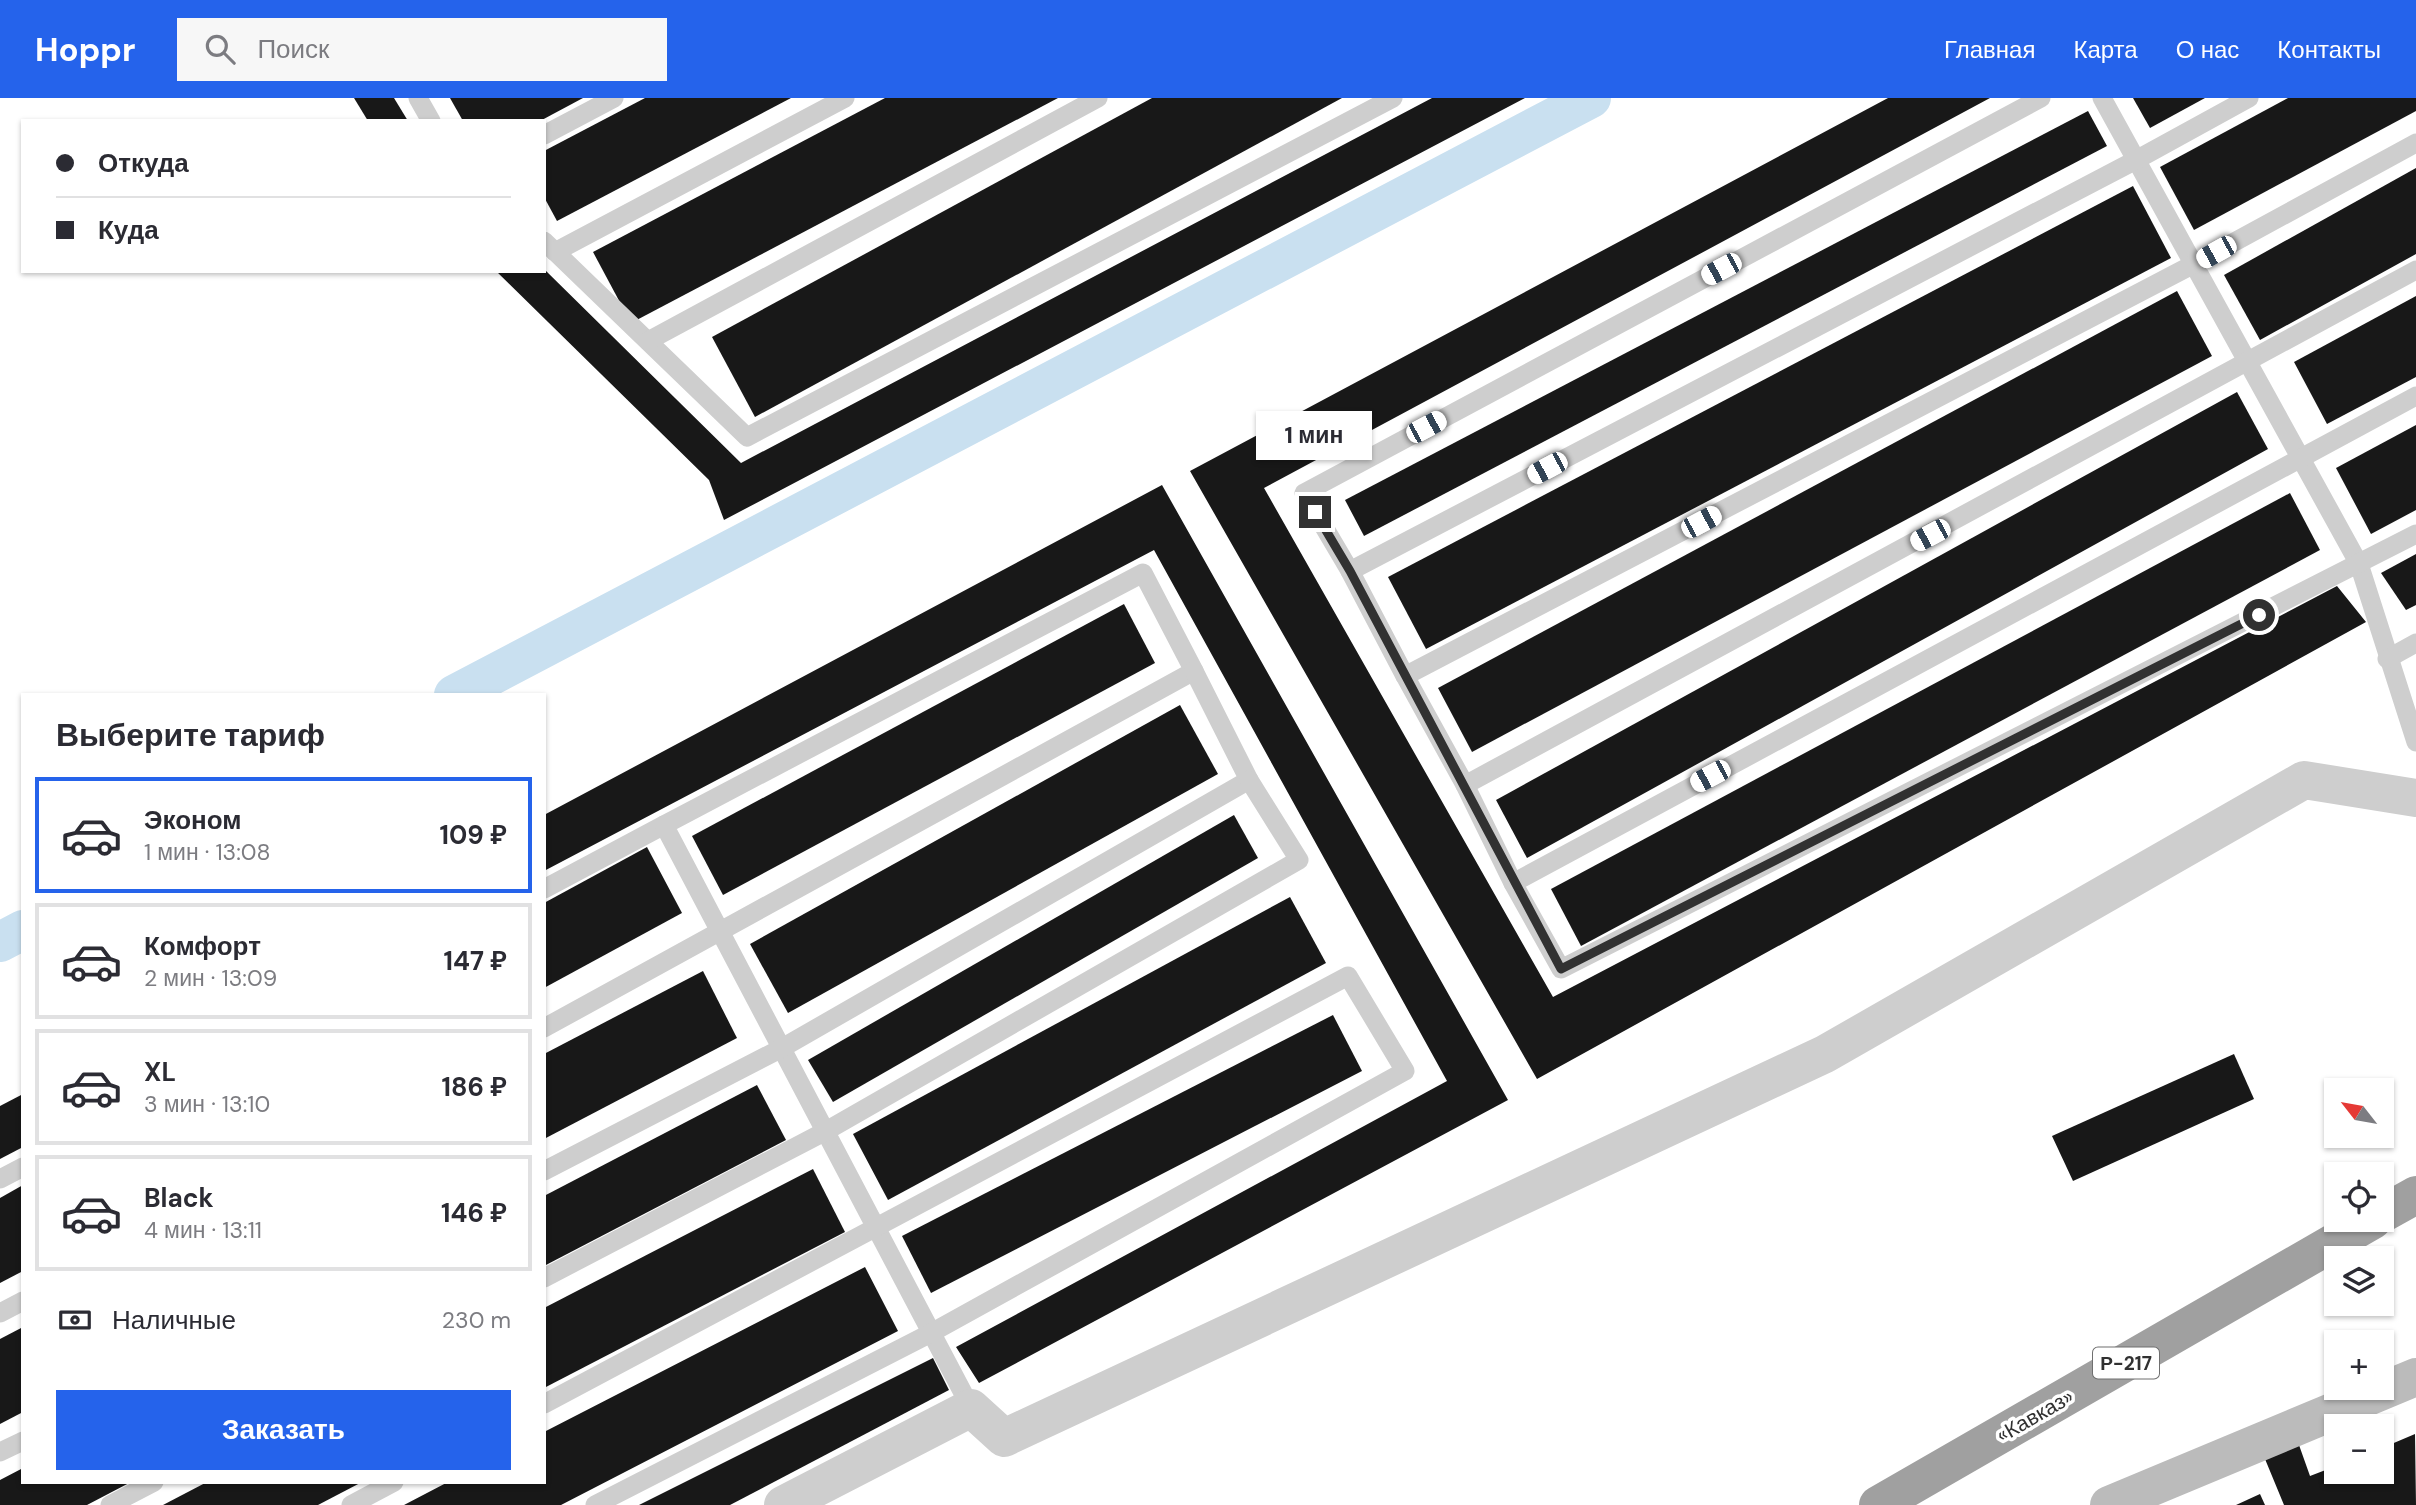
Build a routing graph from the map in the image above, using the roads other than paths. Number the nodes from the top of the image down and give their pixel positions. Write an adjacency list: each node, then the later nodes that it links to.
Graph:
1 (418, 98): 9 (lane)
2 (614, 98): 10 (lane)
3 (845, 98): 13 (lane)
4 (1098, 98): 16 (lane)
5 (1393, 98): 16 (lane)
6 (2041, 98): 22 (lane)
7 (2102, 98): 12 (lane)
8 (2249, 98): 12 (lane)
9 (430, 119)
10 (546, 134)
11 (2416, 143): 14 (lane)
12 (2136, 160): 14 (lane); 22 (lane)
13 (550, 246): 16 (lane)
14 (2194, 264): 17 (lane); 26 (lane)
15 (2416, 270): 17 (lane)
16 (648, 341)
17 (2249, 363): 19 (lane); 29 (lane)
18 (2416, 396): 19 (lane)
19 (2300, 457): 21 (lane); 32 (lane)
20 (2416, 534): 21 (lane)
21 (2359, 564): 24 (lane); 32 (lane)
22 (1350, 571): 26 (lane)
23 (2416, 643): 24 (lane)
24 (2387, 659): 27 (lane)
25 (1194, 671): 28 (lane); 31 (lane); 34 (lane)
26 (1405, 676): 29 (lane)
27 (2416, 742)
28 (1249, 780): 36 (lane); 37 (lane)
29 (1465, 785): 32 (lane)
30 (2416, 799): 51 (street)
31 (664, 825): 33 (lane); 34 (lane)
32 (1513, 883)
33 (546, 888)
34 (722, 933): 35 (lane); 36 (lane)
35 (546, 1027)
36 (782, 1048): 37 (lane); 39 (lane)
37 (826, 1132): 43 (lane); 45 (lane)
38 (21, 1168): 40 (lane)
39 (546, 1170)
40 (0, 1179)
41 (2416, 1195): 42 (highway)
42 (2394, 1207)
43 (877, 1229): 48 (lane); 48 (lane); 50 (lane)
44 (2352, 1232): 60 (highway, «Кавказ» / Р-217)
45 (546, 1277)
46 (21, 1302): 47 (lane)
47 (0, 1313)
48 (931, 1333): 51 (lane); 58 (lane)
49 (2416, 1377): 61 (main road)
50 (546, 1403)
51 (971, 1408): 59 (street)
52 (21, 1442): 53 (lane)
53 (0, 1452)
54 (150, 1484): 56 (lane)
55 (390, 1484): 57 (lane)
56 (110, 1505)
57 (351, 1505)
58 (595, 1505)
59 (783, 1505)
60 (1878, 1505)
61 (2109, 1505)

